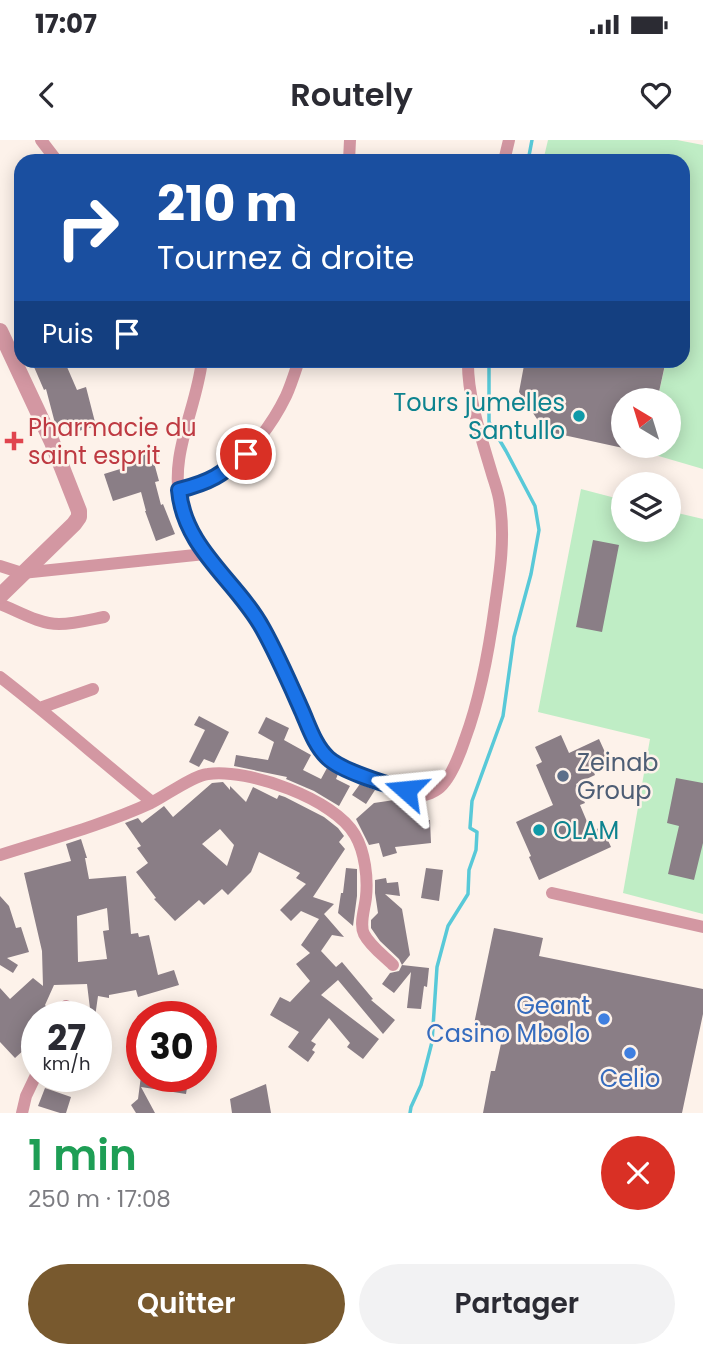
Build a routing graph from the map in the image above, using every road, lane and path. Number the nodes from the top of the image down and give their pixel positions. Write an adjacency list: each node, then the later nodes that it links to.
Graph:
1 (41, 140): 2 (street)
2 (52, 154)
3 (0, 331): 4 (street)
4 (14, 361)
5 (17, 368): 12 (street)
6 (201, 368): 9 (street)
7 (296, 368): 9 (street)
8 (468, 368): 10 (street)
9 (179, 490): 10 (street)
10 (205, 554): 12 (street)
11 (0, 566): 12 (street)
12 (22, 573): 13 (street)
13 (0, 596)
14 (0, 604): 15 (street)
15 (104, 617)
16 (0, 677): 18 (street)
17 (93, 689): 18 (street)
18 (40, 708): 19 (street)
19 (152, 802): 20 (street); 23 (street)
20 (0, 855)
21 (552, 893): 22 (street)
22 (703, 927)
23 (393, 965)
24 (28, 1092): 25 (street)
25 (22, 1113)

